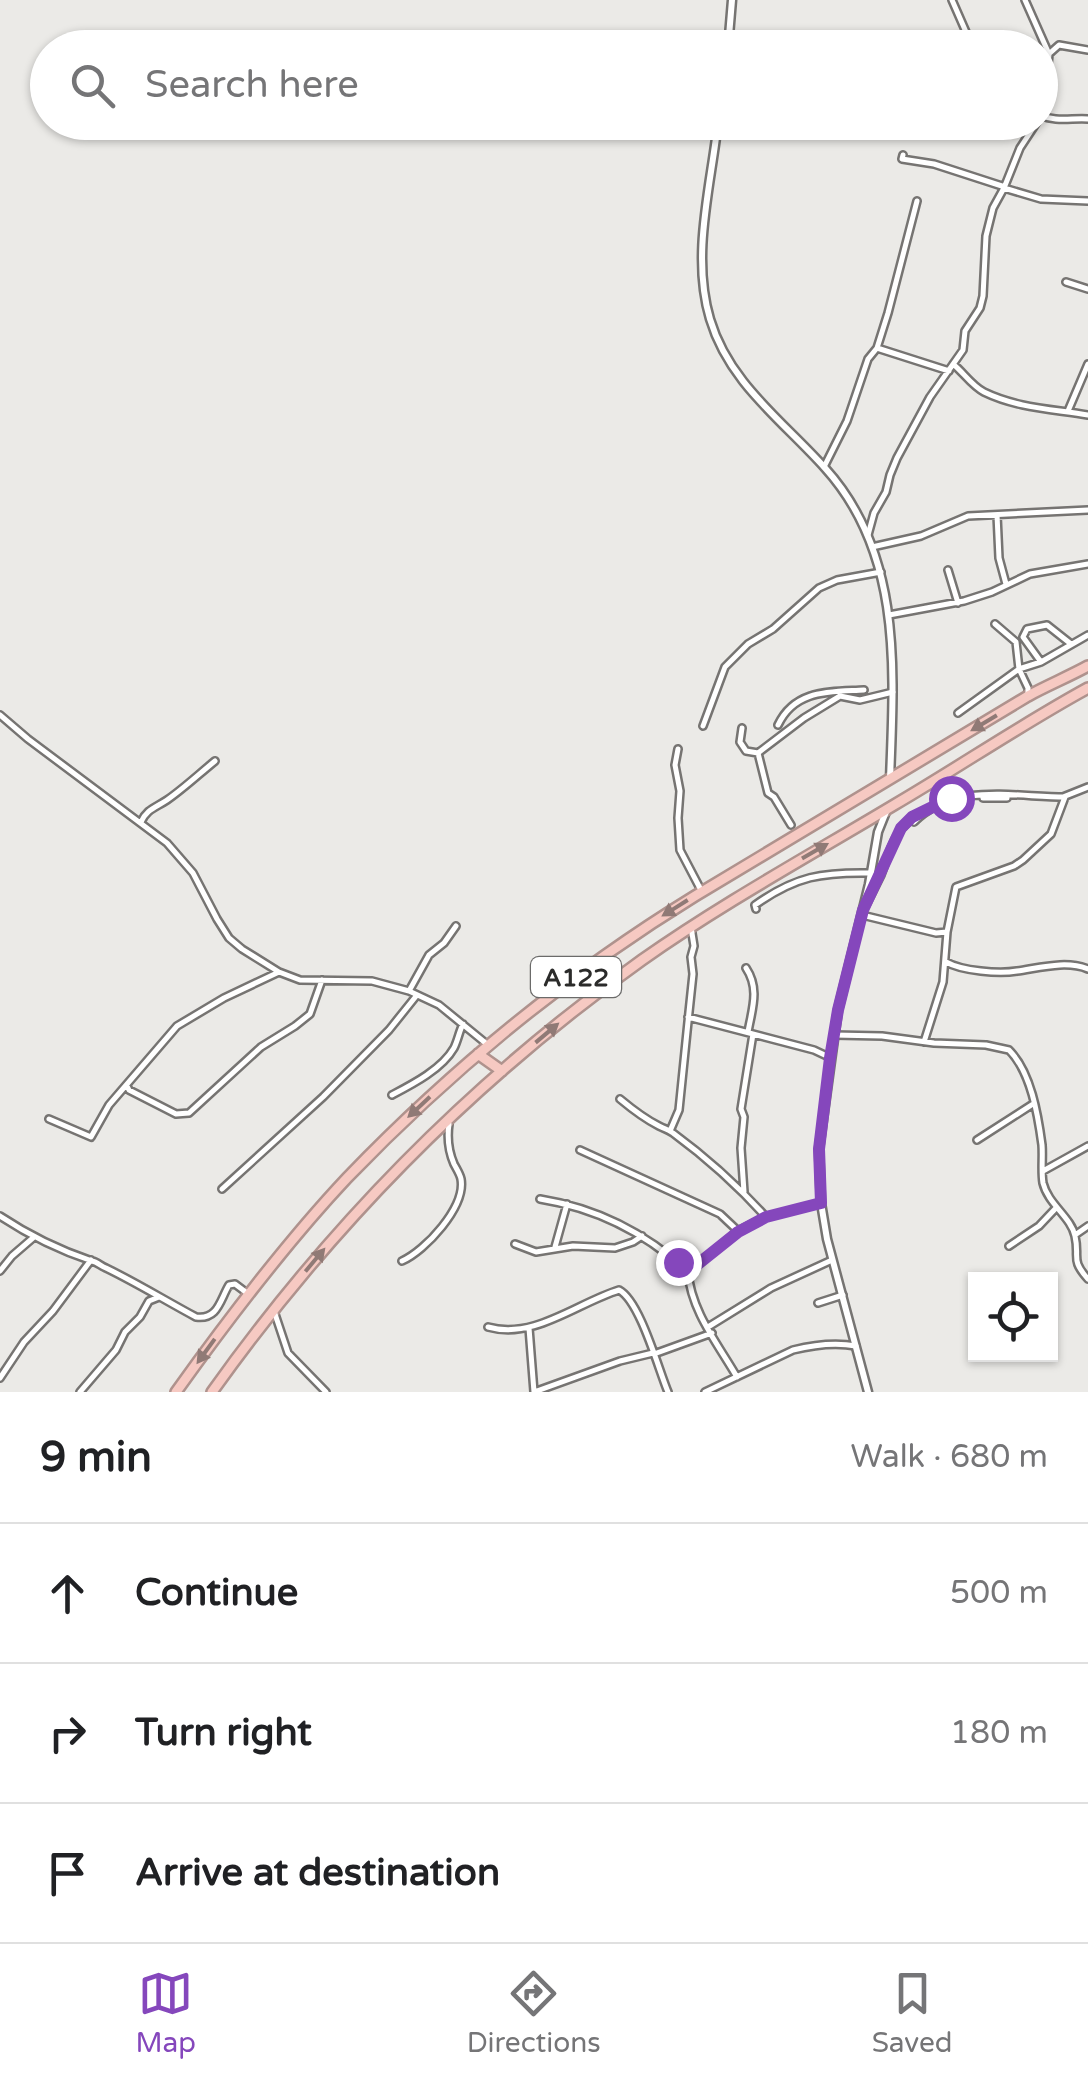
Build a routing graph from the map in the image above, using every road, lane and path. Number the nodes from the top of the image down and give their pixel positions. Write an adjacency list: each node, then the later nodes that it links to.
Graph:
1 (732, 0): 4 (street)
2 (952, 0): 5 (street)
3 (1025, 0): 6 (street)
4 (730, 30)
5 (967, 30)
6 (1038, 30)
7 (1058, 45): 8 (street)
8 (1088, 50)
9 (1058, 119): 10 (street)
10 (1088, 119)
11 (715, 140): 24 (street)
12 (1025, 140): 14 (street)
13 (903, 155): 14 (street)
14 (1005, 188): 15 (street); 21 (street)
15 (1088, 200)
16 (917, 201): 19 (street)
17 (1066, 282): 18 (street)
18 (1088, 289)
19 (877, 348): 21 (street); 24 (street)
20 (1088, 364): 22 (street)
21 (951, 367): 22 (street); 27 (street)
22 (1068, 411): 23 (street)
23 (1088, 415)
24 (824, 467): 27 (street)
25 (1088, 510): 26 (street)
26 (997, 516): 28 (street); 32 (street)
27 (868, 535): 28 (street)
28 (872, 547): 31 (street)
29 (1088, 564): 32 (street)
30 (948, 570): 33 (street)
31 (881, 572): 34 (street); 49 (street)
32 (1006, 584): 33 (street)
33 (958, 602): 34 (street)
34 (889, 615): 44 (street)
35 (996, 624): 40 (street)
36 (1088, 635): 37 (street)
37 (1071, 644): 38 (street); 38 (street)
38 (1041, 662): 40 (street)
39 (1088, 666): 41 (highway, A122)
40 (1020, 669): 45 (street); 47 (street)
41 (1048, 685): 45 (highway, A122); 46 (highway)
42 (1088, 688): 46 (highway, A122)
43 (864, 690): 50 (street)
44 (893, 692): 54 (street); 57 (street)
45 (1028, 696): 52 (highway, A122, one-way to 52)
46 (1062, 702): 56 (highway, A122)
47 (958, 713)
48 (0, 715): 63 (street)
49 (702, 726)
50 (778, 726)
51 (742, 728): 54 (street)
52 (952, 742): 56 (highway); 57 (highway, A122)
53 (678, 749): 70 (street)
54 (758, 753): 65 (street)
55 (214, 762): 63 (street)
56 (965, 763): 60 (highway, A122)
57 (890, 779): 67 (highway, A122)
58 (1088, 787): 59 (street)
59 (1065, 797): 61 (street); 75 (street)
60 (887, 809): 62 (highway, A122); 66 (street)
61 (924, 812): 64 (street); 72 (street)
62 (871, 818): 66 (street); 69 (highway, A122, one-way to 62)
63 (141, 822): 81 (street)
64 (914, 822)
65 (791, 824)
66 (878, 832): 68 (street)
67 (742, 867): 69 (highway); 70 (highway, A122)
68 (871, 873): 71 (street); 72 (street)
69 (757, 885): 74 (highway, A122)
70 (702, 892): 90 (highway, A122, one-way to 90)
71 (756, 909)
72 (863, 912): 76 (street); 88 (street)
73 (456, 926): 83 (street)
74 (691, 927): 85 (street); 93 (highway, A122, one-way to 74)
75 (948, 932): 76 (street); 77 (street)
76 (936, 933): 77 (street)
77 (946, 940): 78 (street)
78 (946, 962): 80 (street); 89 (street)
79 (746, 968): 87 (street)
80 (1088, 969)
81 (279, 972): 82 (street); 94 (street)
82 (322, 980): 83 (street); 94 (street)
83 (409, 991): 84 (street)
84 (417, 995): 86 (street); 107 (street)
85 (688, 1017): 87 (street); 101 (street)
86 (463, 1024): 90 (street); 95 (street)
87 (750, 1033): 92 (street); 108 (street)
88 (834, 1034): 89 (street); 92 (street)
89 (924, 1042): 97 (street)
90 (488, 1045): 91 (highway, A122)
91 (478, 1054): 93 (highway); 129 (highway, A122, one-way to 129)
92 (830, 1058): 110 (street)
93 (502, 1071): 98 (highway, A122)
94 (127, 1086): 99 (street)
95 (392, 1095)
96 (620, 1099): 101 (street)
97 (1033, 1104): 103 (street); 106 (street)
98 (451, 1116): 100 (highway, A122); 102 (street)
99 (49, 1118)
100 (439, 1127): 102 (street); 133 (highway, A122, one-way to 100)
101 (670, 1131): 108 (street)
102 (448, 1136): 125 (street)
103 (977, 1140)
104 (1088, 1146): 106 (street)
105 (580, 1150): 116 (street)
106 (1043, 1171): 112 (street)
107 (222, 1189)
108 (744, 1192): 113 (street)
109 (540, 1199): 111 (street)
110 (821, 1203): 113 (street); 124 (street)
111 (567, 1204): 118 (street); 122 (street)
112 (1056, 1208): 117 (street); 121 (street)
113 (766, 1217): 116 (street)
114 (2, 1221): 119 (street)
115 (1088, 1226): 117 (street)
116 (738, 1232): 127 (street)
117 (1075, 1235): 128 (street)
118 (642, 1236): 122 (street); 127 (street)
119 (34, 1237): 123 (street); 126 (street)
120 (514, 1244): 122 (street)
121 (1009, 1246)
122 (555, 1247)
123 (91, 1260): 131 (street); 140 (street)
124 (832, 1260): 130 (street); 136 (street)
125 (402, 1261)
126 (0, 1271)
127 (688, 1272): 136 (street)
128 (1088, 1279)
129 (250, 1294): 131 (street); 142 (highway, A122, one-way to 142)
130 (843, 1296): 132 (street); 137 (street)
131 (159, 1297): 141 (street)
132 (818, 1303)
133 (274, 1311): 143 (highway, A122); 144 (street)
134 (488, 1327): 135 (street)
135 (528, 1328): 138 (street); 138 (street)
136 (710, 1330): 138 (street); 139 (street)
137 (856, 1346): 139 (street); 147 (street)
138 (653, 1354): 145 (street)
139 (737, 1377): 146 (street)
140 (0, 1378)
141 (80, 1392)
142 (176, 1392)
143 (212, 1392)
144 (326, 1392)
145 (668, 1392)
146 (705, 1392)
147 (868, 1392)

